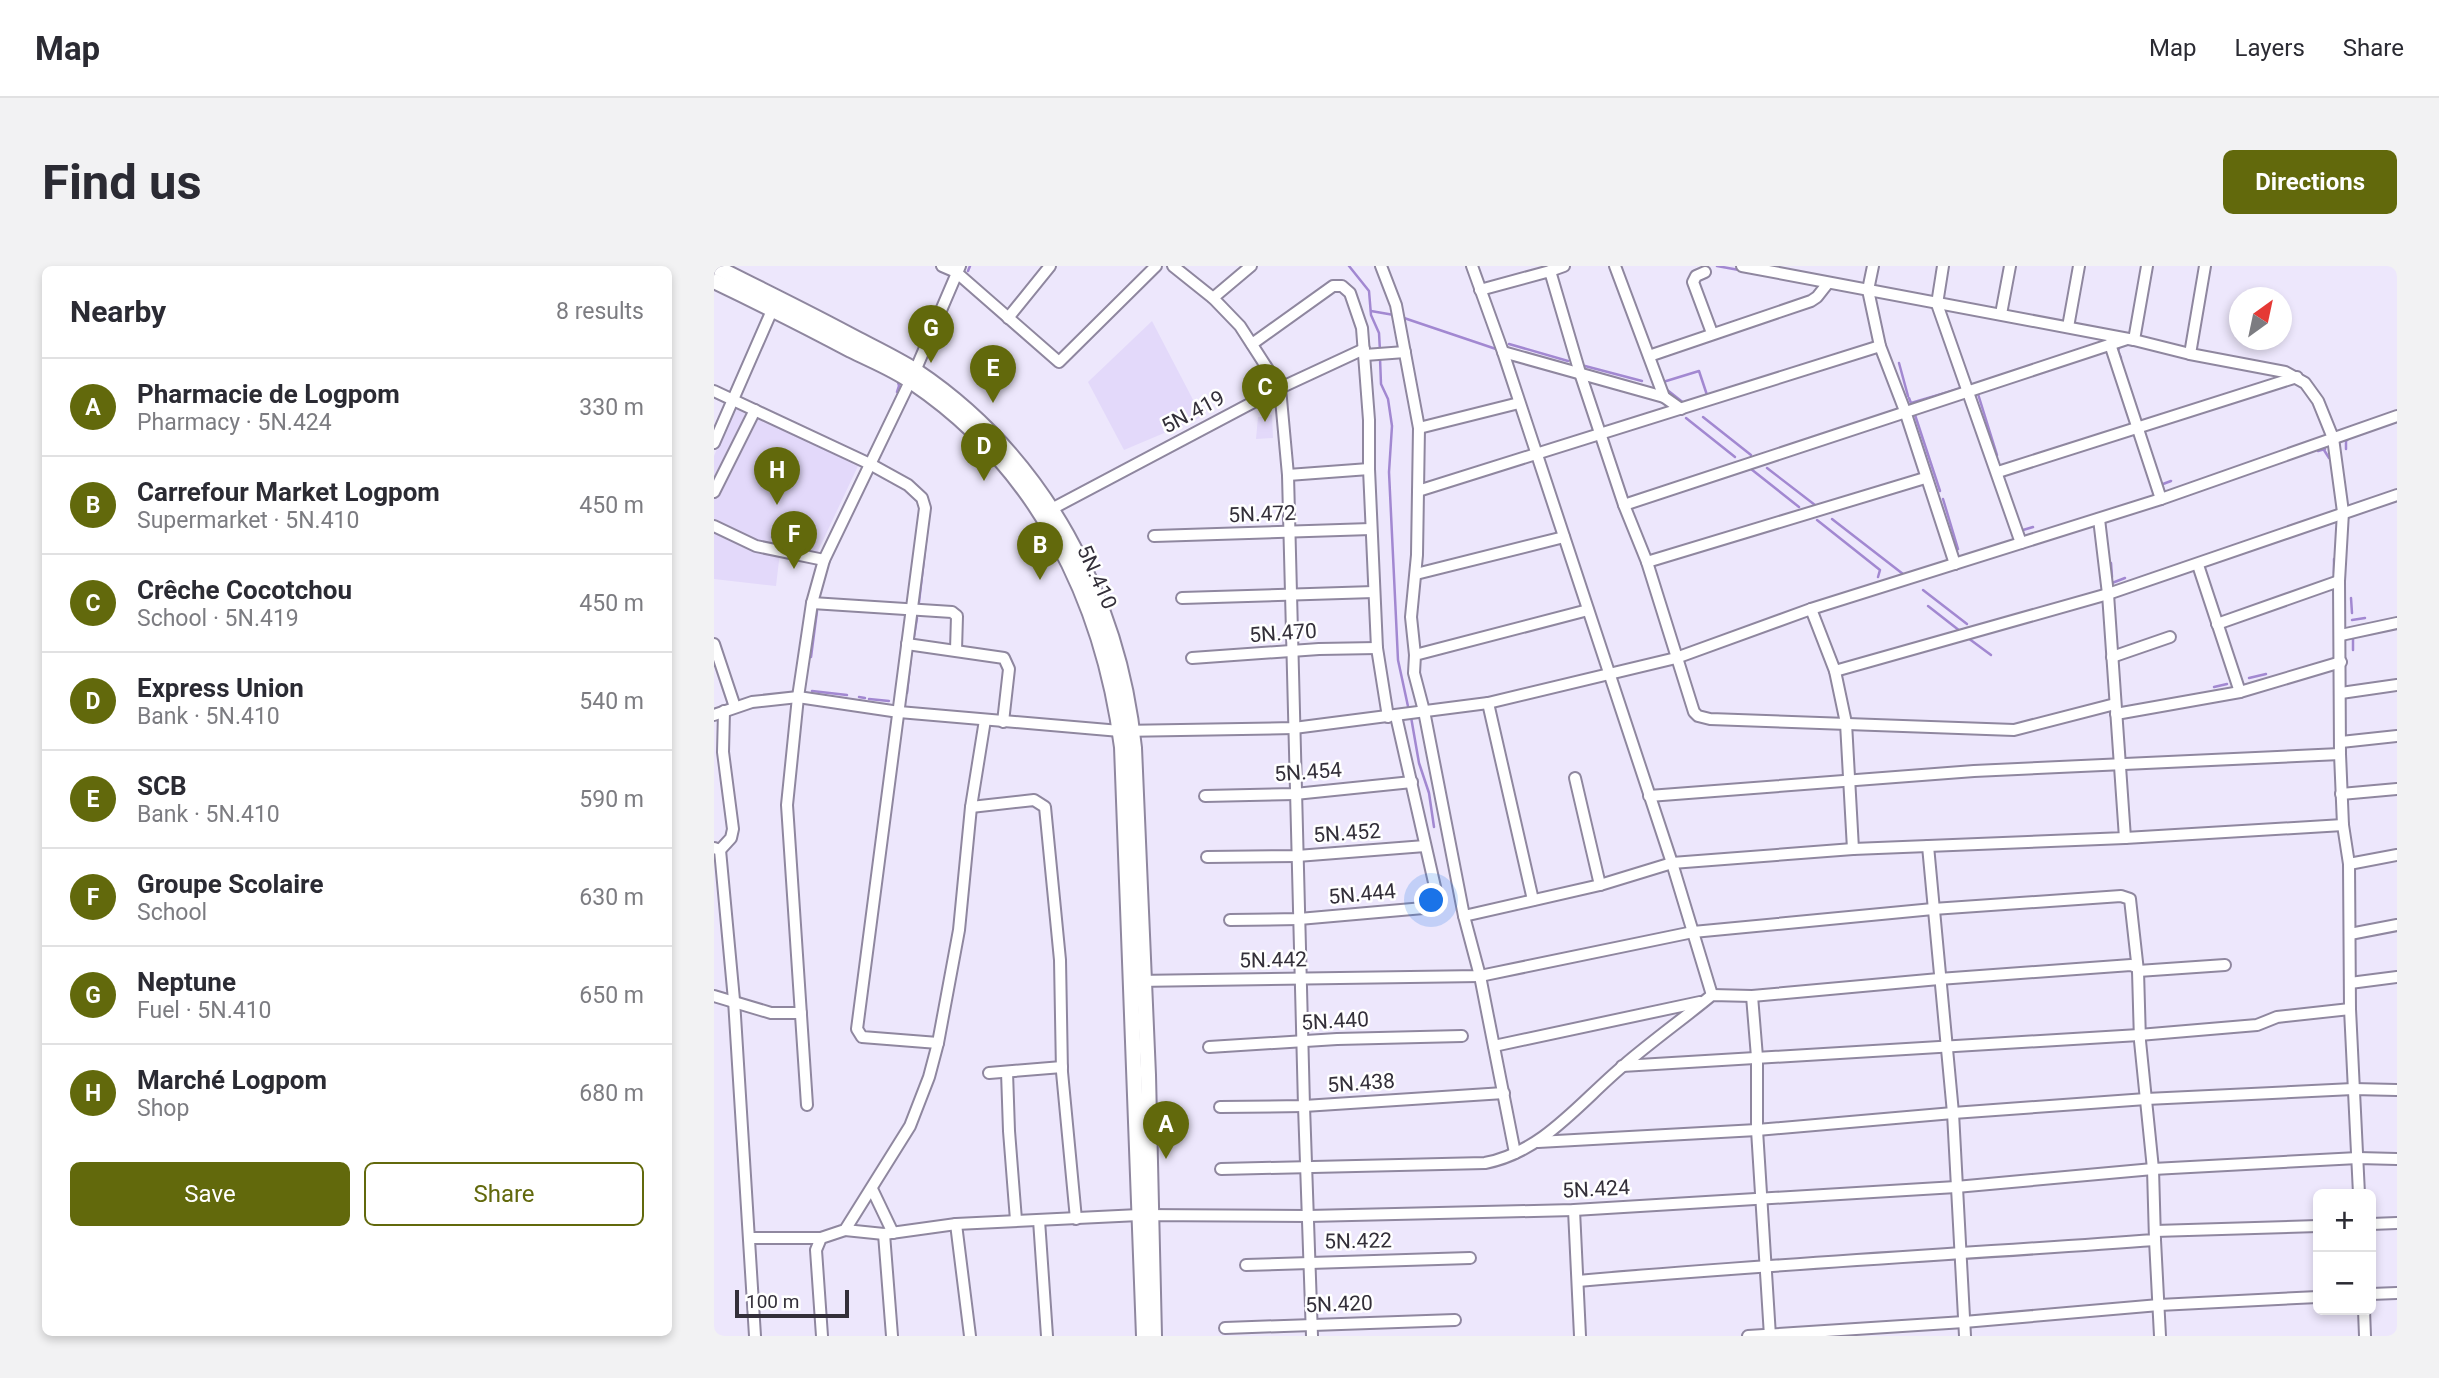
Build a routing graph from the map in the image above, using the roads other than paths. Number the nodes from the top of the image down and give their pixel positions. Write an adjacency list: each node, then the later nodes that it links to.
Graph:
1 (714, 266): 44 (main road)
2 (943, 266): 19 (street)
3 (1050, 266): 31 (street)
4 (1156, 266): 31 (street)
5 (1173, 266): 27 (street)
6 (1251, 266): 27 (street)
7 (1381, 266): 39 (street)
8 (1472, 266): 25 (street)
9 (1564, 266): 20 (street)
10 (1615, 266): 42 (street)
11 (1742, 266): 22 (street)
12 (1804, 266): 22 (street)
13 (1873, 266): 26 (street)
14 (1943, 266): 28 (street)
15 (2010, 266): 30 (street)
16 (2078, 266): 32 (street)
17 (2147, 266): 34 (street)
18 (2205, 266): 41 (street)
19 (958, 269): 31 (street); 44 (street)
20 (1550, 271): 25 (street); 43 (street)
21 (1705, 272): 33 (street)
22 (1802, 278): 24 (street)
23 (714, 281): 29 (main road, 5N.410)
24 (1828, 283): 26 (street); 33 (street)
25 (1480, 290): 40 (street)
26 (1868, 290): 28 (street); 37 (street)
27 (1213, 298): 35 (street)
28 (1937, 304): 30 (street); 48 (street)
29 (773, 308): 44 (main road, 5N.410); 50 (street)
30 (2001, 314): 32 (street)
31 (1008, 318)
32 (2068, 327): 34 (street)
33 (1713, 333): 42 (street)
34 (2131, 339): 36 (street); 41 (street)
35 (1252, 344): 38 (street); 46 (street)
36 (2110, 344): 48 (street); 57 (street)
37 (1880, 346): 52 (street); 54 (street)
38 (1364, 352): 39 (street); 46 (street, 5N.419); 63 (street)
39 (1405, 352): 56 (street)
40 (1503, 352): 43 (street); 51 (street)
41 (2190, 354): 45 (street)
42 (1649, 356): 49 (street)
43 (1580, 373): 49 (street); 58 (street)
44 (912, 375): 62 (street); 72 (main road, 5N.410)
45 (2297, 377): 57 (street); 59 (street)
46 (1280, 387): 65 (street); 72 (street, 5N.419)
47 (714, 391): 50 (street)
48 (1970, 392): 54 (street); 64 (street)
49 (1664, 397): 52 (street)
50 (733, 400): 53 (street); 60 (street)
51 (1519, 403): 56 (street); 61 (street)
52 (1681, 409): 58 (street)
53 (755, 410): 62 (street); 68 (street)
54 (1905, 411): 66 (street); 71 (street)
55 (2397, 416): 59 (street)
56 (1419, 428): 67 (street)
57 (2137, 428): 64 (street); 70 (street)
58 (1601, 434): 61 (street); 71 (street)
59 (2333, 438): 70 (street); 73 (street)
60 (714, 443)
61 (1535, 454): 67 (street); 79 (street)
62 (870, 464): 81 (street); 92 (street)
63 (1369, 469): 65 (street); 76 (street)
64 (1998, 472): 80 (street)
65 (1288, 475): 77 (street)
66 (1925, 478): 82 (street); 83 (street)
67 (1418, 491): 85 (street)
68 (714, 492)
69 (2397, 495): 73 (street)
70 (2161, 499): 74 (street)
71 (1624, 505): 82 (street)
72 (1047, 511): 126 (main road, 5N.410)
73 (2343, 512): 84 (street); 86 (street)
74 (2099, 519): 80 (street); 89 (street)
75 (714, 526): 81 (street)
76 (1371, 529): 77 (street, 5N.472); 87 (street)
77 (1288, 533): 78 (street, 5N.472); 88 (street)
78 (1154, 537)
79 (1564, 537): 85 (street); 94 (street)
80 (2021, 543): 83 (street)
81 (824, 560): 91 (street)
82 (1647, 562): 107 (street)
83 (1955, 564): 93 (street)
84 (2198, 565): 89 (street); 96 (street)
85 (1416, 574): 104 (street)
86 (2339, 581): 96 (street); 97 (street)
87 (1374, 592): 88 (street); 101 (street)
88 (1290, 594): 90 (street); 103 (street)
89 (2108, 594): 105 (street); 109 (street)
90 (1182, 598)
91 (812, 603): 92 (street); 114 (street)
92 (913, 609): 99 (street); 102 (street)
93 (1811, 609): 107 (street); 109 (street)
94 (1588, 610): 104 (street); 110 (street)
95 (2397, 623): 97 (street)
96 (2217, 624): 112 (street)
97 (2341, 635): 108 (street)
98 (2170, 637): 105 (street)
99 (907, 644): 102 (street); 119 (street)
100 (714, 645): 116 (street)
101 (1377, 648): 103 (street, 5N.470); 121 (street)
102 (956, 650): 123 (street)
103 (1291, 652): 106 (street, 5N.470); 125 (street)
104 (1415, 655): 118 (street)
105 (2112, 657): 117 (street)
106 (1192, 658)
107 (1676, 658): 110 (street); 124 (street)
108 (2341, 662): 112 (street); 113 (street)
109 (1835, 671): 124 (street)
110 (1609, 673): 115 (street); 137 (street)
111 (2397, 685): 113 (street)
112 (2240, 692): 117 (street)
113 (2341, 693): 128 (street)
114 (798, 697): 116 (street); 119 (street); 172 (street)
115 (1488, 703): 118 (street); 151 (street)
116 (735, 707): 120 (street)
117 (2115, 709): 124 (street); 129 (street)
118 (1422, 711): 121 (street); 153 (street)
119 (899, 712): 122 (street); 176 (street)
120 (719, 713): 143 (street)
121 (1397, 715): 125 (street); 132 (street)
122 (985, 720): 123 (street); 138 (street)
123 (1003, 722): 126 (street)
124 (1846, 723): 131 (street)
125 (1294, 728): 126 (street); 134 (street)
126 (1126, 731): 165 (main road, 5N.410)
127 (2397, 736): 128 (street)
128 (2340, 748): 129 (street); 135 (street)
129 (2120, 766): 131 (street); 140 (street)
130 (1575, 778): 150 (street)
131 (1848, 780): 137 (street); 144 (street)
132 (1412, 782): 134 (street, 5N.454); 141 (street)
133 (2397, 789): 135 (street)
134 (1295, 794): 136 (street, 5N.454); 146 (street)
135 (2341, 794): 139 (street)
136 (1205, 796)
137 (1649, 796): 148 (street)
138 (971, 807): 176 (street); 182 (street)
139 (2343, 825): 140 (street); 149 (street)
140 (2125, 838): 142 (street)
141 (1425, 846): 146 (street, 5N.452); 154 (street, 5N.444)
142 (1928, 846): 144 (street); 152 (street)
143 (717, 849): 170 (street)
144 (1853, 849): 148 (street)
145 (2397, 855): 149 (street)
146 (1297, 856): 147 (street, 5N.452); 154 (street)
147 (1207, 857)
148 (1672, 863): 150 (street); 157 (street)
149 (2349, 864): 158 (street)
150 (1600, 885): 151 (street)
151 (1533, 900): 153 (street)
152 (1933, 909): 157 (street, 5N.442); 160 (street, 5N.442); 163 (street)
153 (1464, 916): 161 (street)
154 (1298, 919): 155 (street, 5N.444); 164 (street)
155 (1230, 920)
156 (2397, 925): 158 (street)
157 (1693, 932): 161 (street, 5N.442); 169 (street)
158 (2350, 934): 166 (street)
159 (2225, 965): 160 (street)
160 (2137, 969): 163 (street); 173 (street)
161 (1480, 976): 164 (street, 5N.442); 177 (street)
162 (2397, 977): 166 (street)
163 (1939, 978): 168 (street); 179 (street)
164 (1302, 979): 165 (street, 5N.442); 175 (street)
165 (1137, 981): 206 (main road, 5N.410)
166 (2350, 983): 171 (street)
167 (714, 996): 170 (street)
168 (1752, 996): 169 (street); 180 (street)
169 (1708, 998): 177 (street); 181 (street)
170 (734, 1000): 172 (street); 218 (street)
171 (2350, 1009): 173 (street); 185 (street)
172 (801, 1013): 189 (street)
173 (2139, 1035): 179 (street); 188 (street)
174 (1462, 1036): 175 (street, 5N.440)
175 (1303, 1042): 178 (street, 5N.440); 190 (street)
176 (938, 1044): 202 (street)
177 (1494, 1046): 187 (street)
178 (1209, 1047)
179 (1947, 1048): 180 (street); 192 (street)
180 (1757, 1057): 181 (street); 193 (street)
181 (1622, 1066): 194 (street)
182 (1062, 1067): 183 (street); 208 (street)
183 (1007, 1072): 184 (street); 209 (street)
184 (989, 1073)
185 (2353, 1089): 186 (street); 188 (street); 196 (street)
186 (2397, 1090)
187 (1504, 1093): 190 (street, 5N.438); 195 (street)
188 (2146, 1099): 192 (street); 200 (street)
189 (807, 1105)
190 (1304, 1106): 191 (street, 5N.438); 198 (street)
191 (1220, 1107)
192 (1953, 1113): 193 (street); 201 (street)
193 (1757, 1130): 194 (street); 204 (street)
194 (1538, 1142): 195 (street)
195 (1515, 1153): 198 (street)
196 (2358, 1158): 197 (street, 5N.424); 200 (street, 5N.424); 203 (street)
197 (2397, 1159)
198 (1308, 1167): 199 (street); 207 (street)
199 (1221, 1169)
200 (2154, 1169): 201 (street, 5N.424); 217 (street)
201 (1956, 1187): 204 (street, 5N.424); 220 (street)
202 (872, 1189): 215 (street); 216 (street)
203 (2359, 1189)
204 (1762, 1200): 205 (street, 5N.424); 224 (street)
205 (1574, 1210): 207 (street, 5N.424); 225 (street)
206 (1145, 1215): 207 (street, 5N.424); 208 (street, 5N.424); 241 (main road); 242 (main road)
207 (1308, 1216): 222 (street)
208 (1076, 1219): 210 (street, 5N.424)
209 (1016, 1220): 210 (street, 5N.424); 212 (street, 5N.424)
210 (1039, 1220): 240 (street)
211 (2397, 1223): 213 (street)
212 (956, 1224): 216 (street, 5N.424); 239 (street)
213 (2376, 1224)
214 (2313, 1226): 217 (street)
215 (845, 1230): 216 (street, 5N.424); 219 (street)
216 (889, 1233): 238 (street)
217 (2155, 1235): 220 (street); 229 (street)
218 (749, 1238): 219 (street); 236 (street)
219 (821, 1238): 237 (street)
220 (1959, 1254): 224 (street); 232 (street)
221 (1470, 1258): 222 (street, 5N.422)
222 (1309, 1262): 223 (street, 5N.422); 234 (street)
223 (1246, 1265)
224 (1765, 1265): 225 (street); 235 (street)
225 (1578, 1281): 243 (street)
226 (2397, 1293): 227 (street)
227 (2376, 1294)
228 (2313, 1297): 229 (street)
229 (2159, 1305): 232 (street); 246 (street)
230 (2364, 1315): 247 (street)
231 (1455, 1320): 234 (street, 5N.420)
232 (1964, 1322): 235 (street); 245 (street)
233 (1225, 1328): 234 (street, 5N.420)
234 (1312, 1330)
235 (1770, 1335): 244 (street)
236 (755, 1336)
237 (822, 1336)
238 (892, 1336)
239 (970, 1336)
240 (1047, 1336)
241 (1144, 1336)
242 (1154, 1336)
243 (1580, 1336)
244 (1748, 1336)
245 (1965, 1336)
246 (2160, 1336)
247 (2365, 1336)

